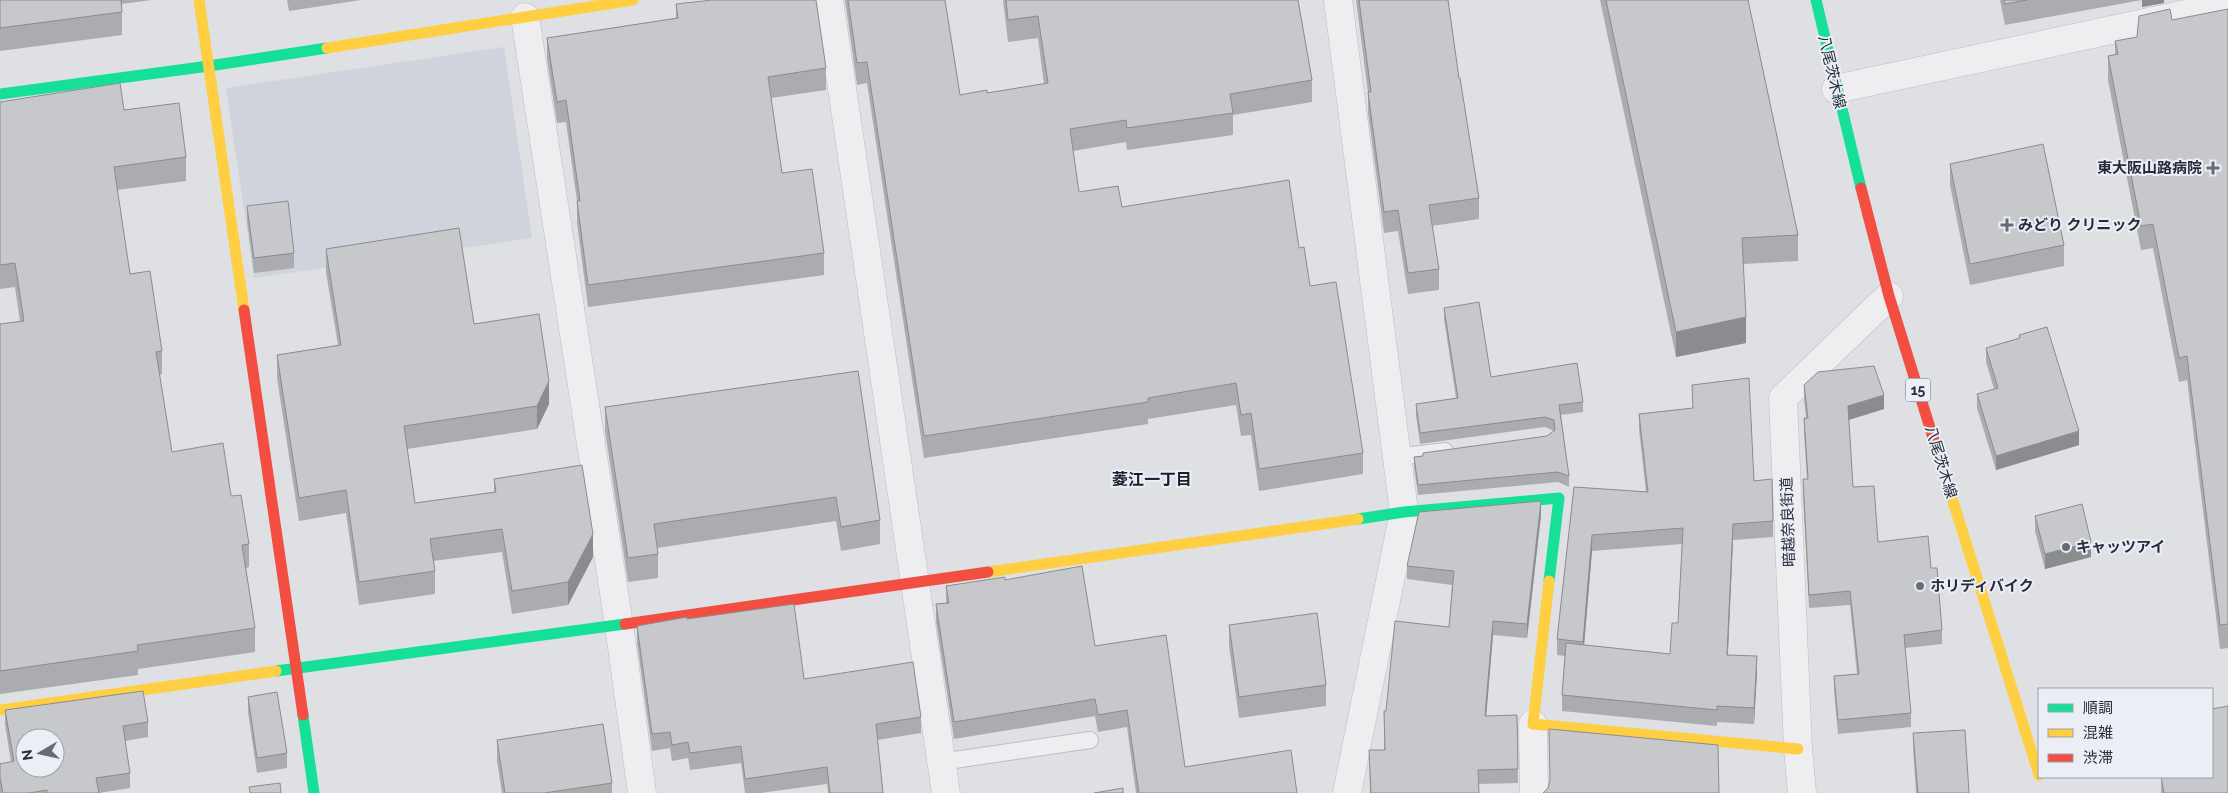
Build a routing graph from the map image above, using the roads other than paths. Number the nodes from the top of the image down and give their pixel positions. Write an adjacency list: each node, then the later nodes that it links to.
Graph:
1 (200, 0): 8 (street)
2 (633, 0): 7 (street)
3 (829, 0): 15 (street)
4 (1338, 0): 13 (street)
5 (1816, 0): 9 (street, 八尾茨木線 / 15)
6 (2228, 5): 9 (street)
7 (525, 17): 8 (street); 16 (street)
8 (209, 66): 10 (street); 17 (street)
9 (1836, 89): 11 (street, 八尾茨木線 / 15)
10 (0, 94)
11 (1889, 296): 21 (street, 暗越奈良街道); 23 (street, 八尾茨木線 / 15)
12 (1462, 448): 13 (lane)
13 (1398, 457): 14 (street)
14 (1404, 512): 15 (street); 19 (street); 27 (street)
15 (914, 582): 16 (street); 22 (street)
16 (619, 625): 17 (street); 25 (street)
17 (296, 668): 18 (street); 24 (street)
18 (0, 710)
19 (1533, 724): 21 (street); 28 (street)
20 (1090, 740): 22 (lane)
21 (1798, 748): 29 (street, 暗越奈良街道)
22 (941, 762): 26 (street)
23 (2038, 770)
24 (314, 793)
25 (642, 793)
26 (946, 793)
27 (1348, 793)
28 (1534, 793)
29 (1802, 793)

